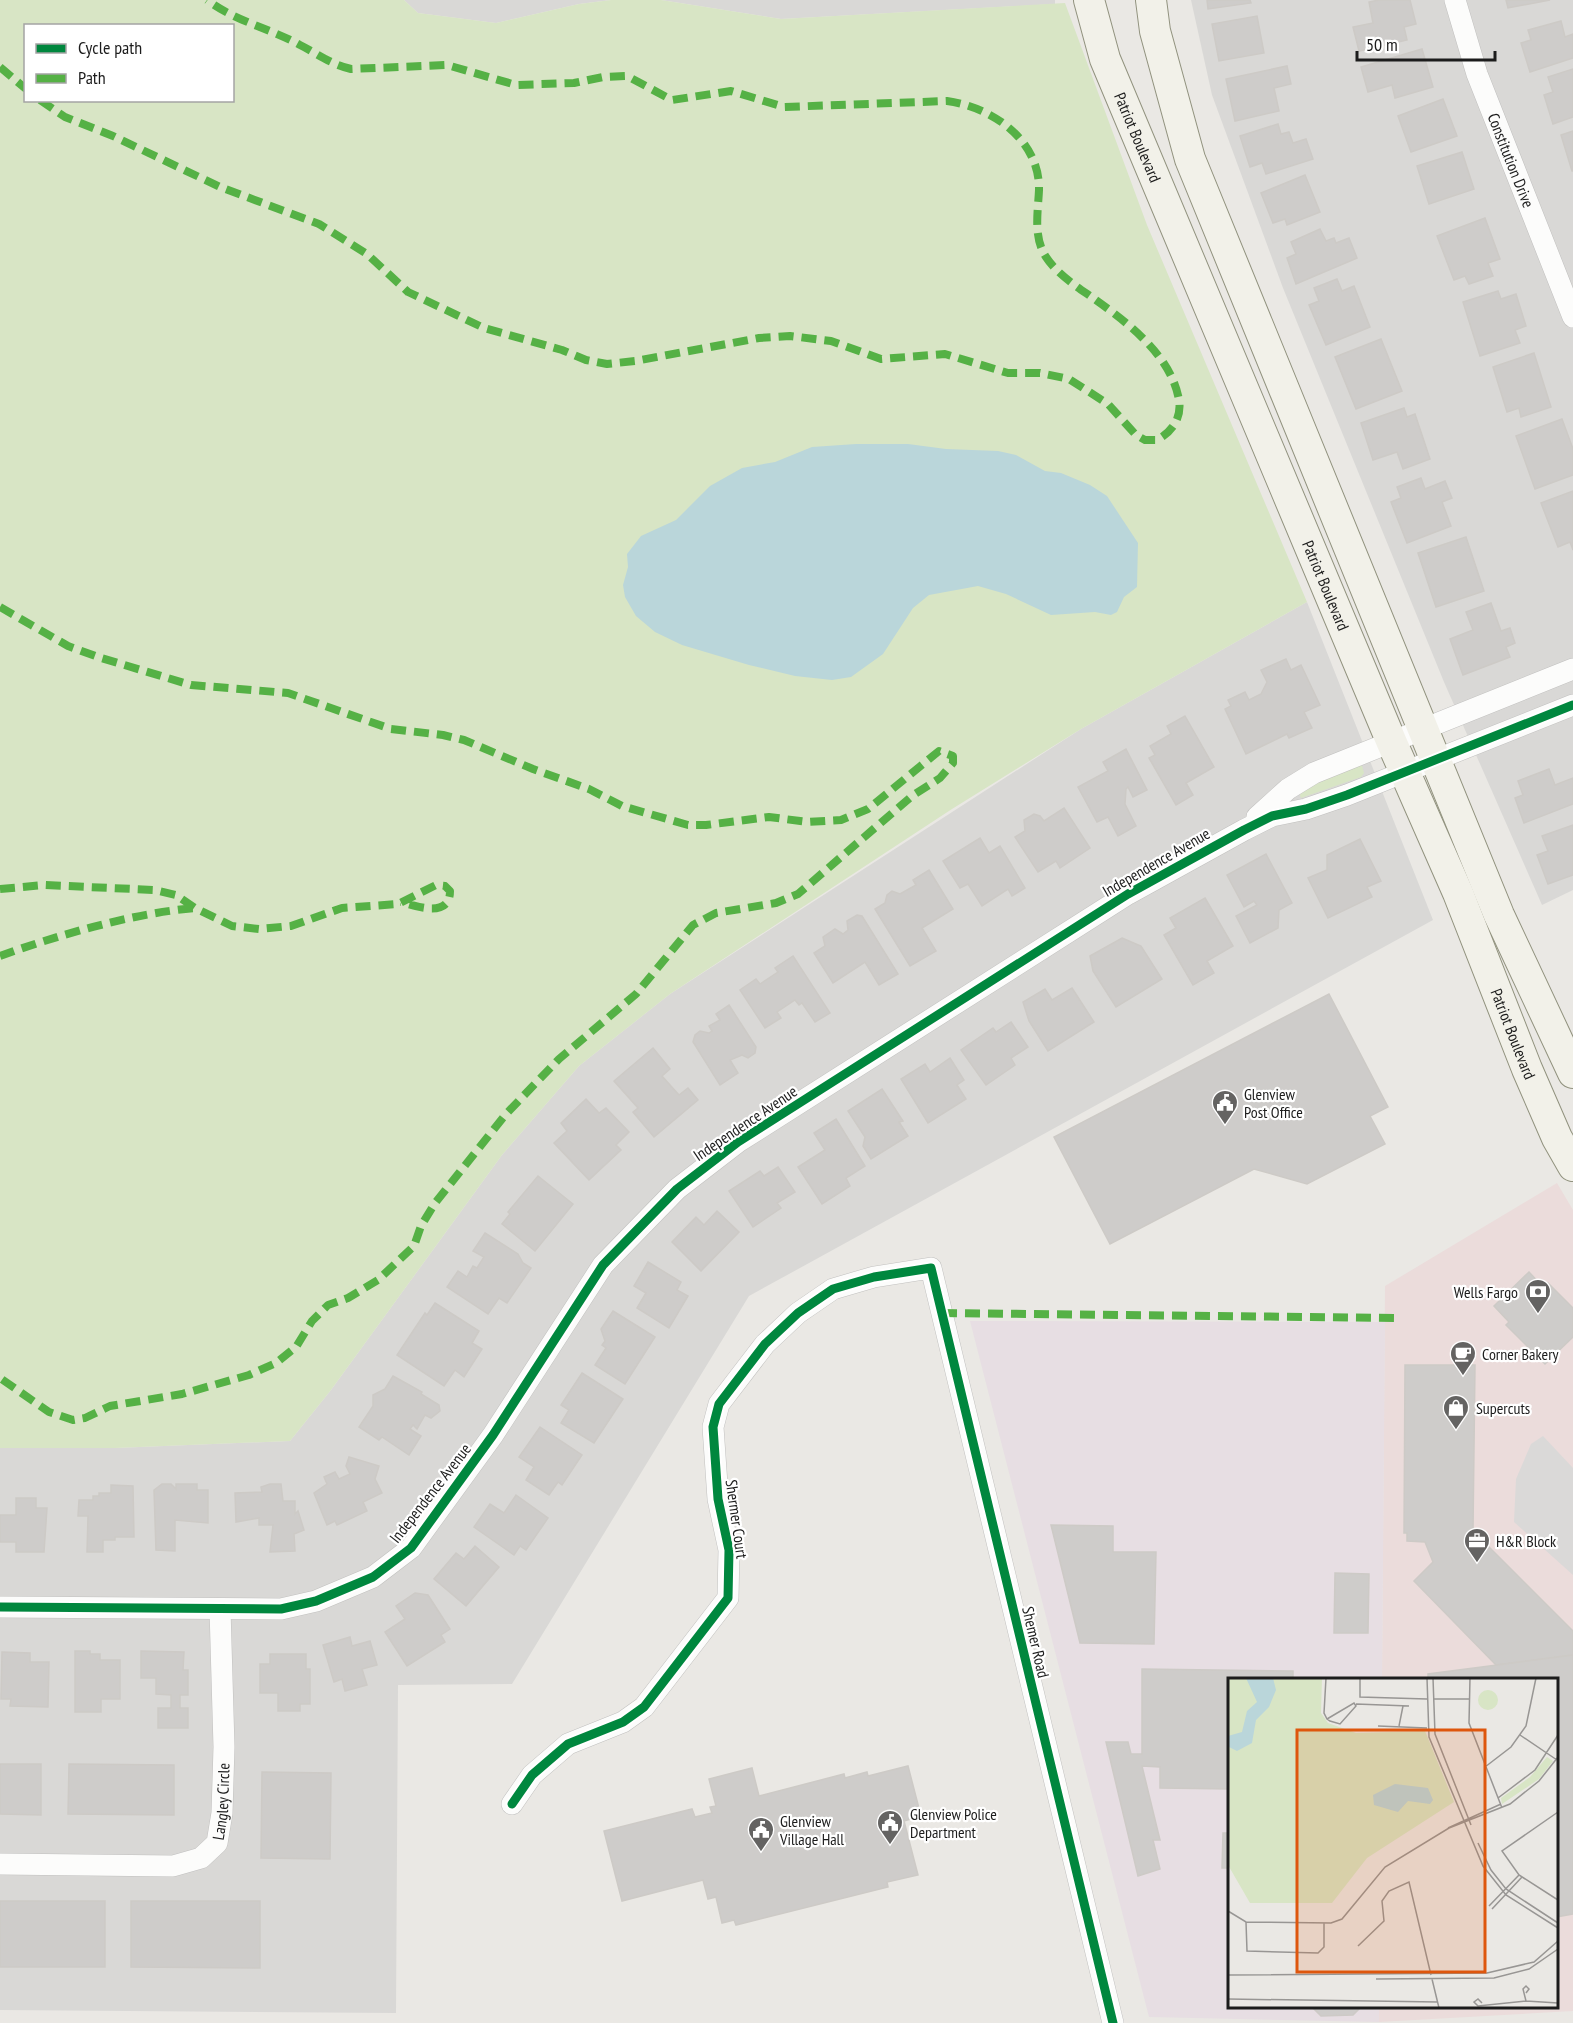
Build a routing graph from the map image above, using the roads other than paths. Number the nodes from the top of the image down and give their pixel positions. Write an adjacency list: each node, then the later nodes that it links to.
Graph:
1 (1089, 0): 8 (main road, Patriot Boulevard)
2 (1152, 0): 7 (main road)
3 (1455, 0): 4 (street, Constitution Drive)
4 (1572, 310)
5 (1573, 669): 7 (street, Independence Avenue)
6 (1573, 705): 9 (street, Independence Avenue)
7 (1425, 730): 8 (street, Independence Avenue); 9 (main road)
8 (1392, 743): 10 (main road, Patriot Boulevard); 11 (street, Independence Avenue)
9 (1436, 759): 10 (street, Independence Avenue); 12 (main road)
10 (1404, 771): 11 (street, Independence Avenue); 13 (main road, Patriot Boulevard)
11 (1244, 830): 16 (street, Independence Avenue)
12 (1573, 1073)
13 (1573, 1166)
14 (931, 1268): 17 (street, Shermer Court); 19 (street, Shemer Road)
15 (0, 1607): 16 (street, Independence Avenue)
16 (220, 1608): 18 (street, Langley Circle)
17 (512, 1804)
18 (0, 1864)
19 (1113, 2023)

